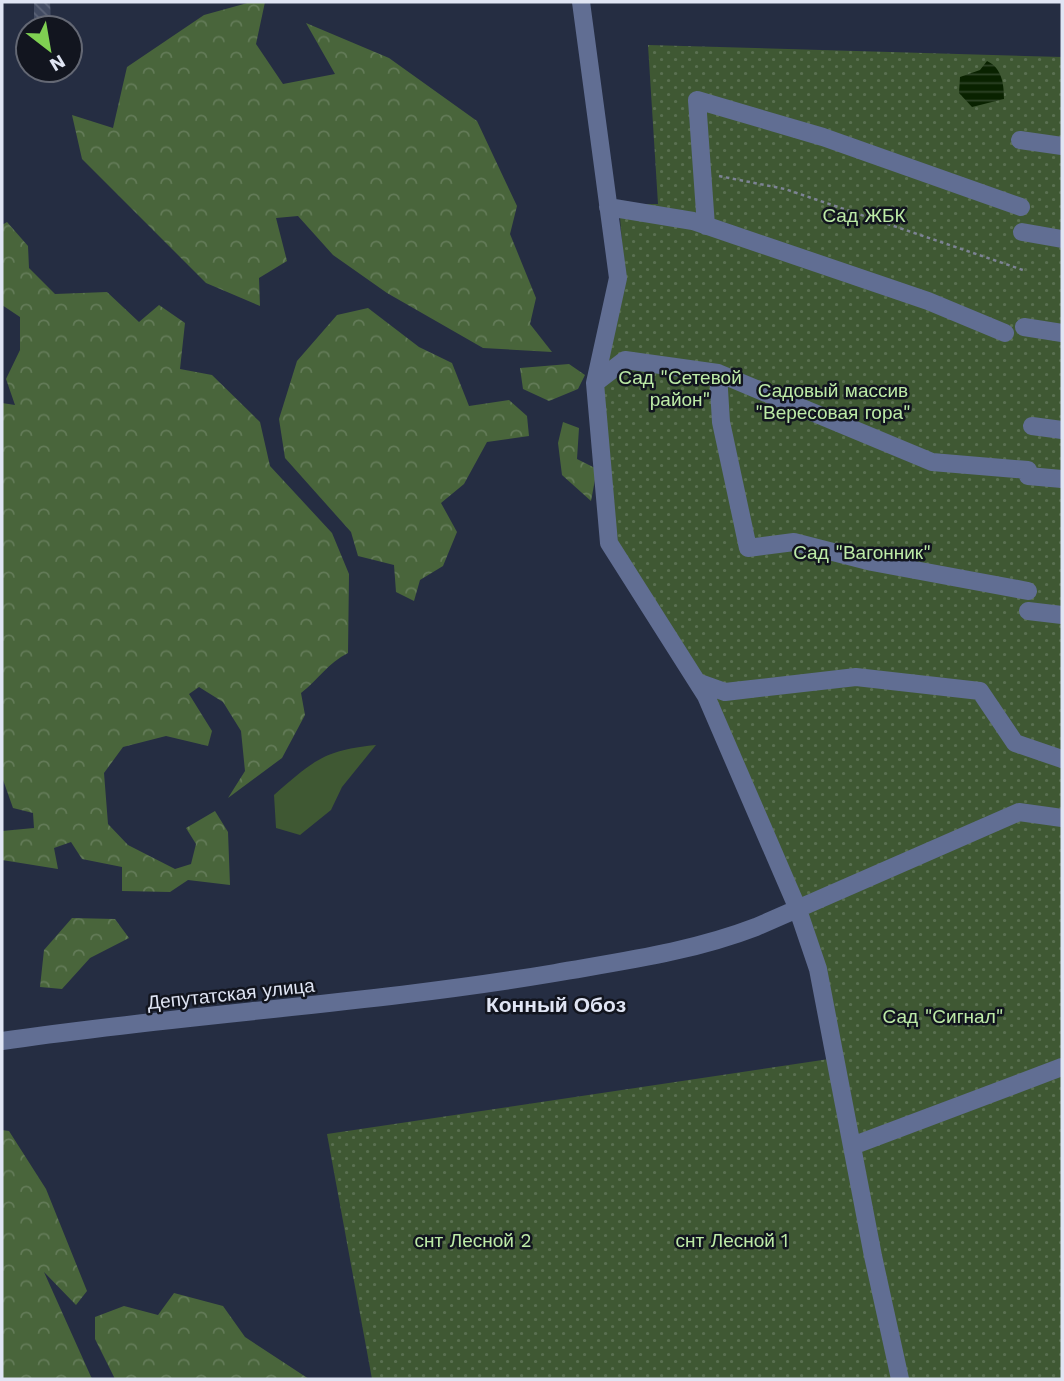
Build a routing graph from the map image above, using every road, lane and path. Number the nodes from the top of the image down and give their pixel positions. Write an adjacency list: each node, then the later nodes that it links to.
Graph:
1 (581, 2): 5 (street)
2 (1020, 140): 3 (street)
3 (1062, 146)
4 (702, 173): 6 (street); 7 (street); 10 (path)
5 (608, 207): 7 (street); 15 (street)
6 (1021, 208)
7 (706, 226): 12 (street)
8 (1022, 232): 9 (street)
9 (1062, 239)
10 (1023, 270)
11 (1024, 327): 13 (street)
12 (1005, 333)
13 (1062, 333)
14 (718, 373): 15 (street); 18 (street); 19 (street)
15 (596, 383): 22 (street)
16 (1032, 426): 17 (street)
17 (1062, 430)
18 (1062, 479)
19 (1028, 591)
20 (1028, 611): 21 (street)
21 (1062, 615)
22 (697, 682): 23 (street); 25 (street)
23 (1062, 759)
24 (1062, 818): 25 (street, Депутатская улица)
25 (797, 907): 26 (street, Депутатская улица); 28 (street)
26 (2, 1041)
27 (1062, 1067): 28 (street)
28 (852, 1146): 29 (street)
29 (900, 1379)

